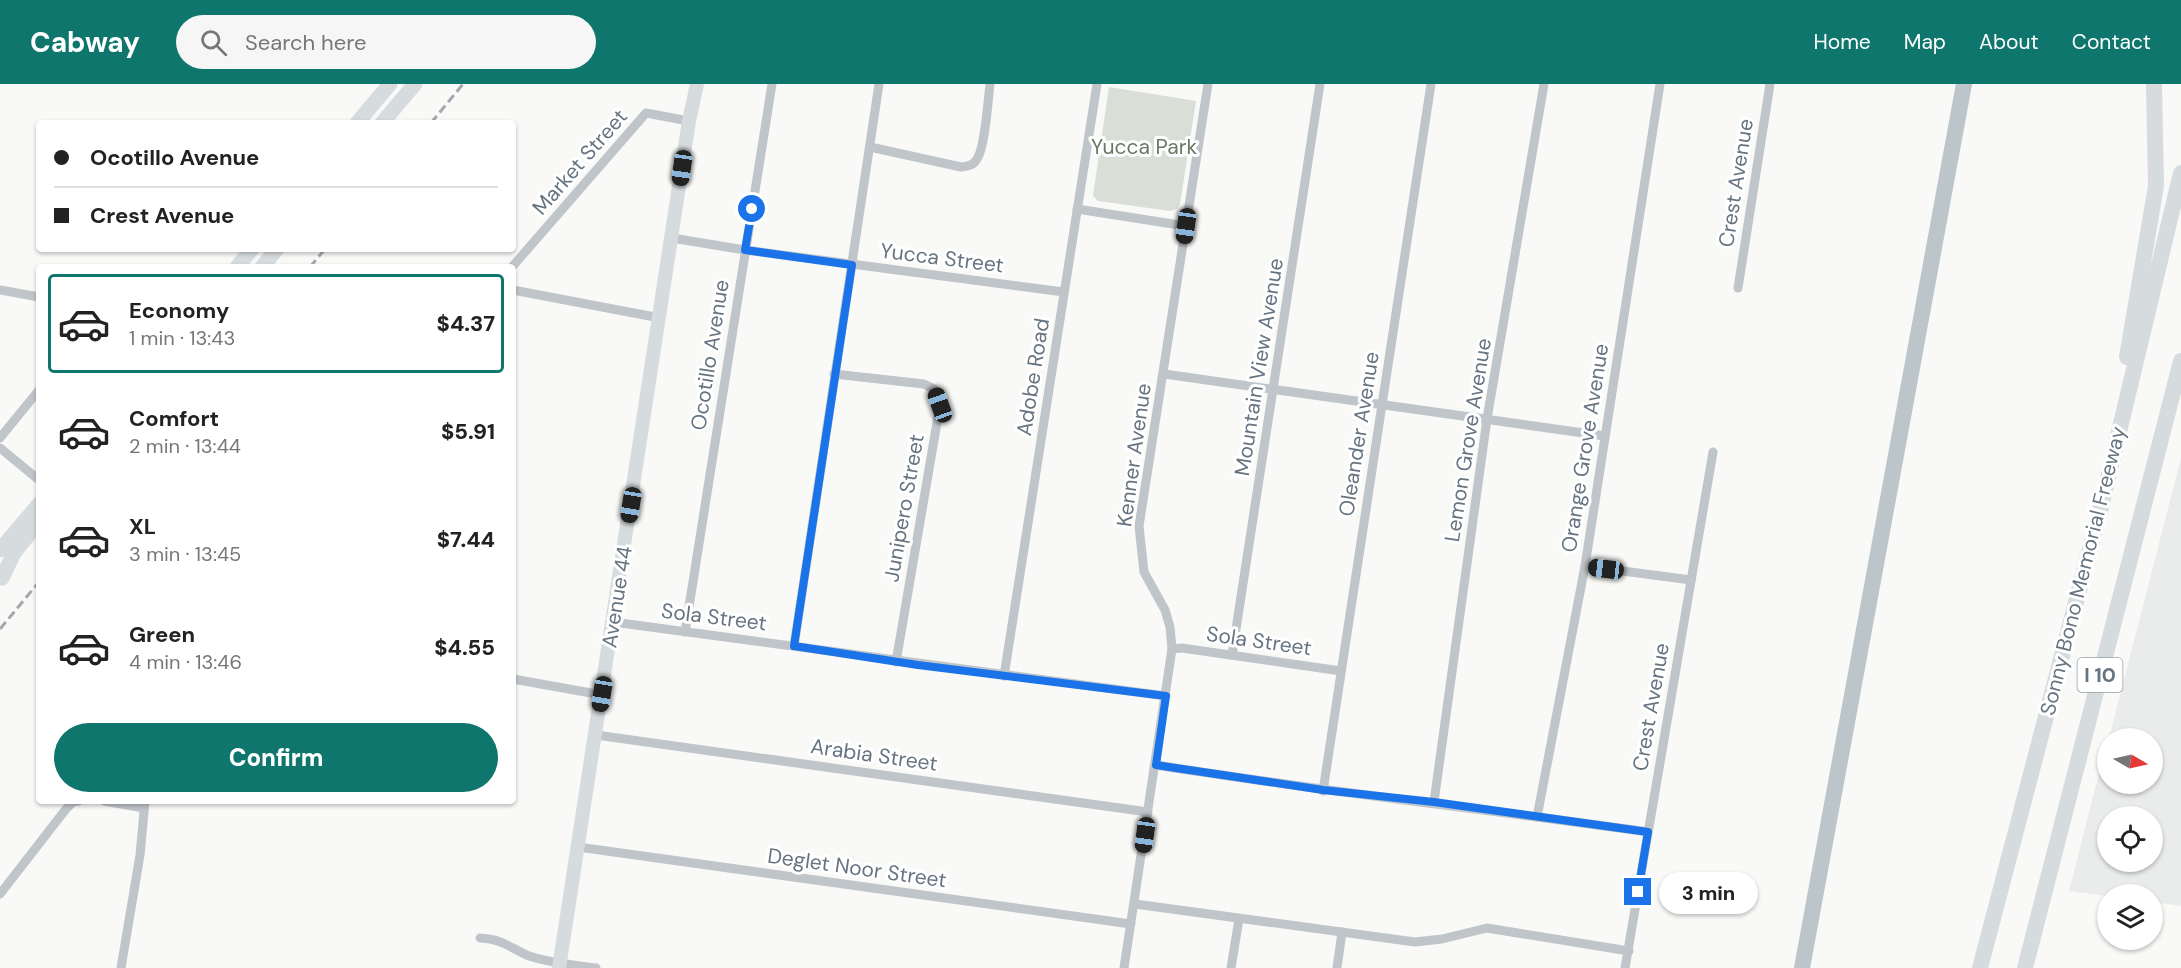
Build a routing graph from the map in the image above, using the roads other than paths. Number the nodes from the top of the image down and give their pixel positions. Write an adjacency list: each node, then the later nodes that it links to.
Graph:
1 (390, 84): 15 (main road)
2 (415, 84): 16 (main road)
3 (698, 84): 17 (street, Avenue 44)
4 (772, 84): 23 (street, Ocotillo Avenue)
5 (879, 84): 18 (street)
6 (990, 84): 18 (street)
7 (1097, 84): 20 (street, Adobe Road)
8 (1208, 84): 21 (street, Kenner Avenue)
9 (1320, 84): 40 (street, Mountain View Avenue)
10 (1431, 84): 42 (street, Oleander Avenue)
11 (1544, 84): 43 (street, Lemon Grove Avenue)
12 (1660, 84): 44 (street, Orange Grove Avenue)
13 (1770, 84): 30 (street, Crest Avenue)
14 (2154, 84): 49 (highway)
15 (360, 120)
16 (385, 120)
17 (689, 121): 22 (street, Avenue 44); 28 (street, Market Street)
18 (870, 147): 29 (street)
19 (2181, 173): 49 (highway, Sonny Bono Memorial Freeway / I 10)
20 (1077, 209): 21 (street); 33 (street, Adobe Road)
21 (1186, 226): 38 (street, Kenner Avenue)
22 (672, 238): 23 (street, Yucca Street); 35 (street, Avenue 44)
23 (745, 250): 29 (street, Yucca Street); 58 (street, Ocotillo Avenue)
24 (250, 252): 26 (main road)
25 (274, 252): 27 (main road)
26 (240, 264)
27 (264, 264)
28 (515, 264)
29 (852, 265): 33 (street, Yucca Street); 37 (street)
30 (1738, 288)
31 (0, 290): 34 (street)
32 (516, 291): 35 (street)
33 (1064, 292): 64 (street, Adobe Road)
34 (36, 296)
35 (660, 318): 57 (street, Avenue 44)
36 (2181, 362): 39 (highway, Sonny Bono Memorial Freeway / I 10)
37 (834, 374): 59 (street); 62 (street, Junipero Street)
38 (1164, 374): 40 (street); 60 (street, Kenner Avenue)
39 (2178, 377): 93 (highway, Sonny Bono Memorial Freeway / I 10)
40 (1274, 389): 42 (street); 61 (street, Mountain View Avenue)
41 (36, 394): 45 (street)
42 (1382, 405): 43 (street); 63 (street, Oleander Avenue)
43 (1487, 419): 44 (street); 71 (street, Lemon Grove Avenue)
44 (1605, 436): 54 (street, Orange Grove Avenue)
45 (0, 438)
46 (0, 448): 48 (street)
47 (1713, 452): 56 (street, Crest Avenue)
48 (36, 478)
49 (2101, 507): 92 (highway, Sonny Bono Memorial Freeway / I 10)
50 (36, 508): 53 (main road)
51 (36, 526): 55 (main road)
52 (36, 538): 55 (main road)
53 (0, 550)
54 (1585, 566): 56 (street); 75 (street, Orange Grove Avenue)
55 (1, 579)
56 (1691, 580): 76 (street, Crest Avenue)
57 (613, 622): 58 (street, Sola Street); 66 (street, Avenue 44)
58 (685, 632): 59 (street, Sola Street)
59 (794, 646): 62 (street, Sola Street)
60 (1172, 649): 61 (street, Sola Street); 67 (street, Kenner Avenue)
61 (1232, 655): 63 (street, Sola Street)
62 (896, 662): 64 (street, Sola Street)
63 (1341, 671): 70 (street, Oleander Avenue)
64 (1004, 676): 67 (street, Sola Street)
65 (516, 680): 66 (street)
66 (602, 694): 68 (street, Avenue 44)
67 (1166, 696): 69 (street, Kenner Avenue)
68 (596, 735): 74 (street, Arabia Street); 77 (street, Avenue 44)
69 (1156, 765): 70 (street); 74 (street, Kenner Avenue)
70 (1323, 790): 71 (street)
71 (1434, 802): 75 (street)
72 (71, 804): 78 (street)
73 (144, 805): 86 (street)
74 (1149, 812): 79 (street, Kenner Avenue)
75 (1537, 817): 76 (street)
76 (1648, 832): 84 (street, Crest Avenue)
77 (578, 848): 81 (street, Deglet Noor Street); 85 (street, Avenue 44)
78 (0, 894)
79 (1135, 904): 80 (street); 81 (street, Kenner Avenue)
80 (1239, 919): 82 (street); 89 (street)
81 (1131, 924): 88 (street, Kenner Avenue)
82 (1342, 932): 84 (street); 90 (street)
83 (480, 938): 85 (street)
84 (1629, 951): 91 (street, Crest Avenue)
85 (559, 965): 87 (street)
86 (121, 968)
87 (596, 968)
88 (1124, 968)
89 (1231, 968)
90 (1337, 968)
91 (1625, 968)
92 (1980, 968)
93 (2025, 968)

